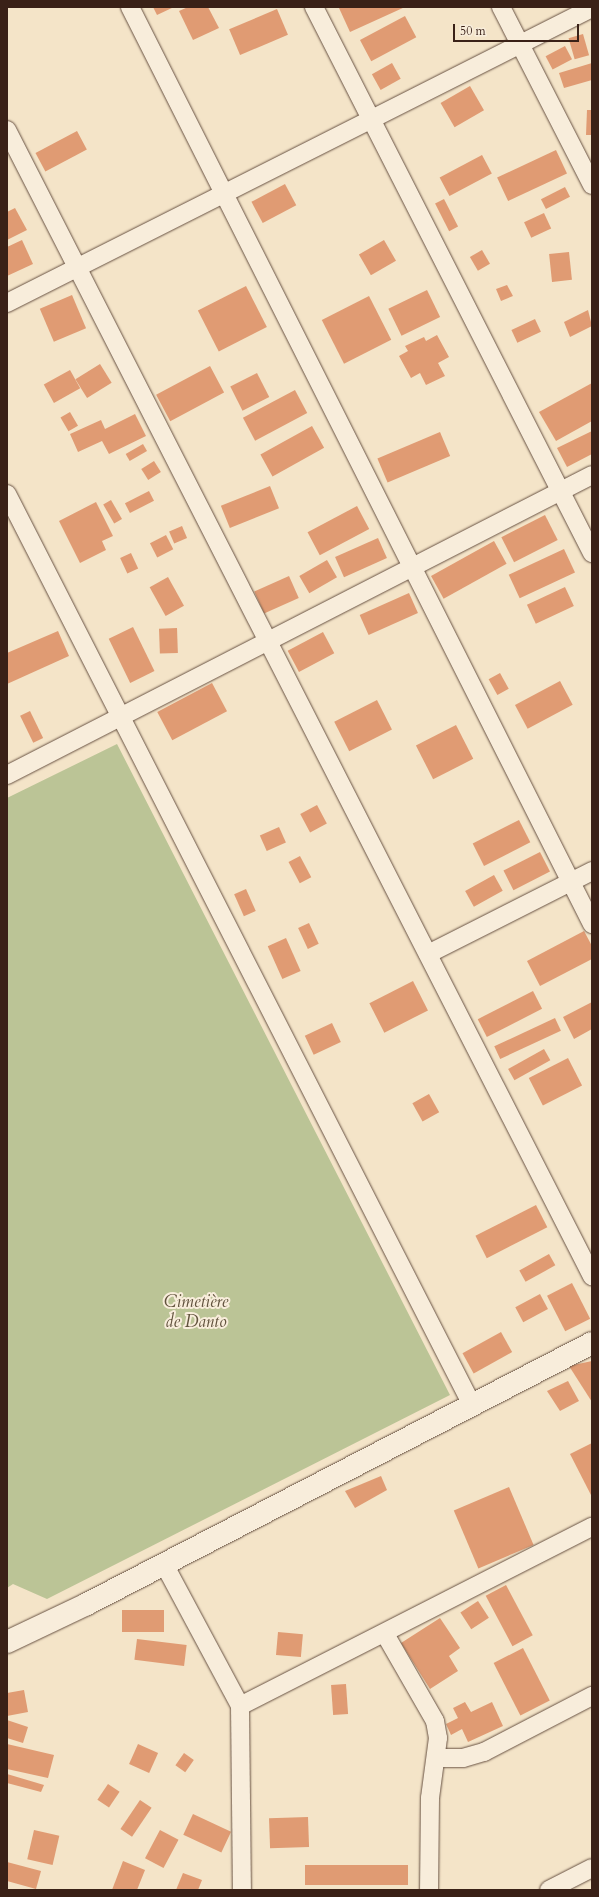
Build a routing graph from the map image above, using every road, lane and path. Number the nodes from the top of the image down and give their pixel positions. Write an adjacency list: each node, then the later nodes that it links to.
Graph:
1 (130, 7): 9 (street)
2 (314, 7): 6 (street)
3 (501, 7): 5 (street)
4 (592, 8): 5 (street)
5 (520, 44): 6 (street); 8 (street)
6 (371, 119): 9 (street); 13 (street)
7 (7, 130): 10 (street)
8 (592, 185)
9 (224, 194): 10 (street); 16 (street)
10 (77, 268): 11 (street); 17 (street)
11 (7, 303)
12 (592, 475): 13 (street)
13 (560, 490): 15 (street); 16 (street)
14 (7, 494): 18 (street)
15 (592, 553)
16 (412, 566): 17 (street); 21 (street)
17 (268, 641): 18 (street); 23 (street)
18 (120, 717): 19 (street); 26 (street)
19 (7, 775)
20 (592, 871): 21 (street)
21 (571, 882): 22 (street); 23 (street)
22 (592, 924)
23 (428, 954): 24 (street)
24 (592, 1276)
25 (592, 1343): 26 (street)
26 (472, 1405): 28 (street)
27 (592, 1527): 29 (street)
28 (164, 1564): 30 (street); 32 (street)
29 (385, 1634): 32 (street); 33 (street)
30 (7, 1642)
31 (592, 1696): 33 (street)
32 (240, 1706): 36 (street)
33 (437, 1758): 37 (street)
34 (592, 1868): 35 (street)
35 (555, 1889)
36 (242, 1890)
37 (429, 1890)

